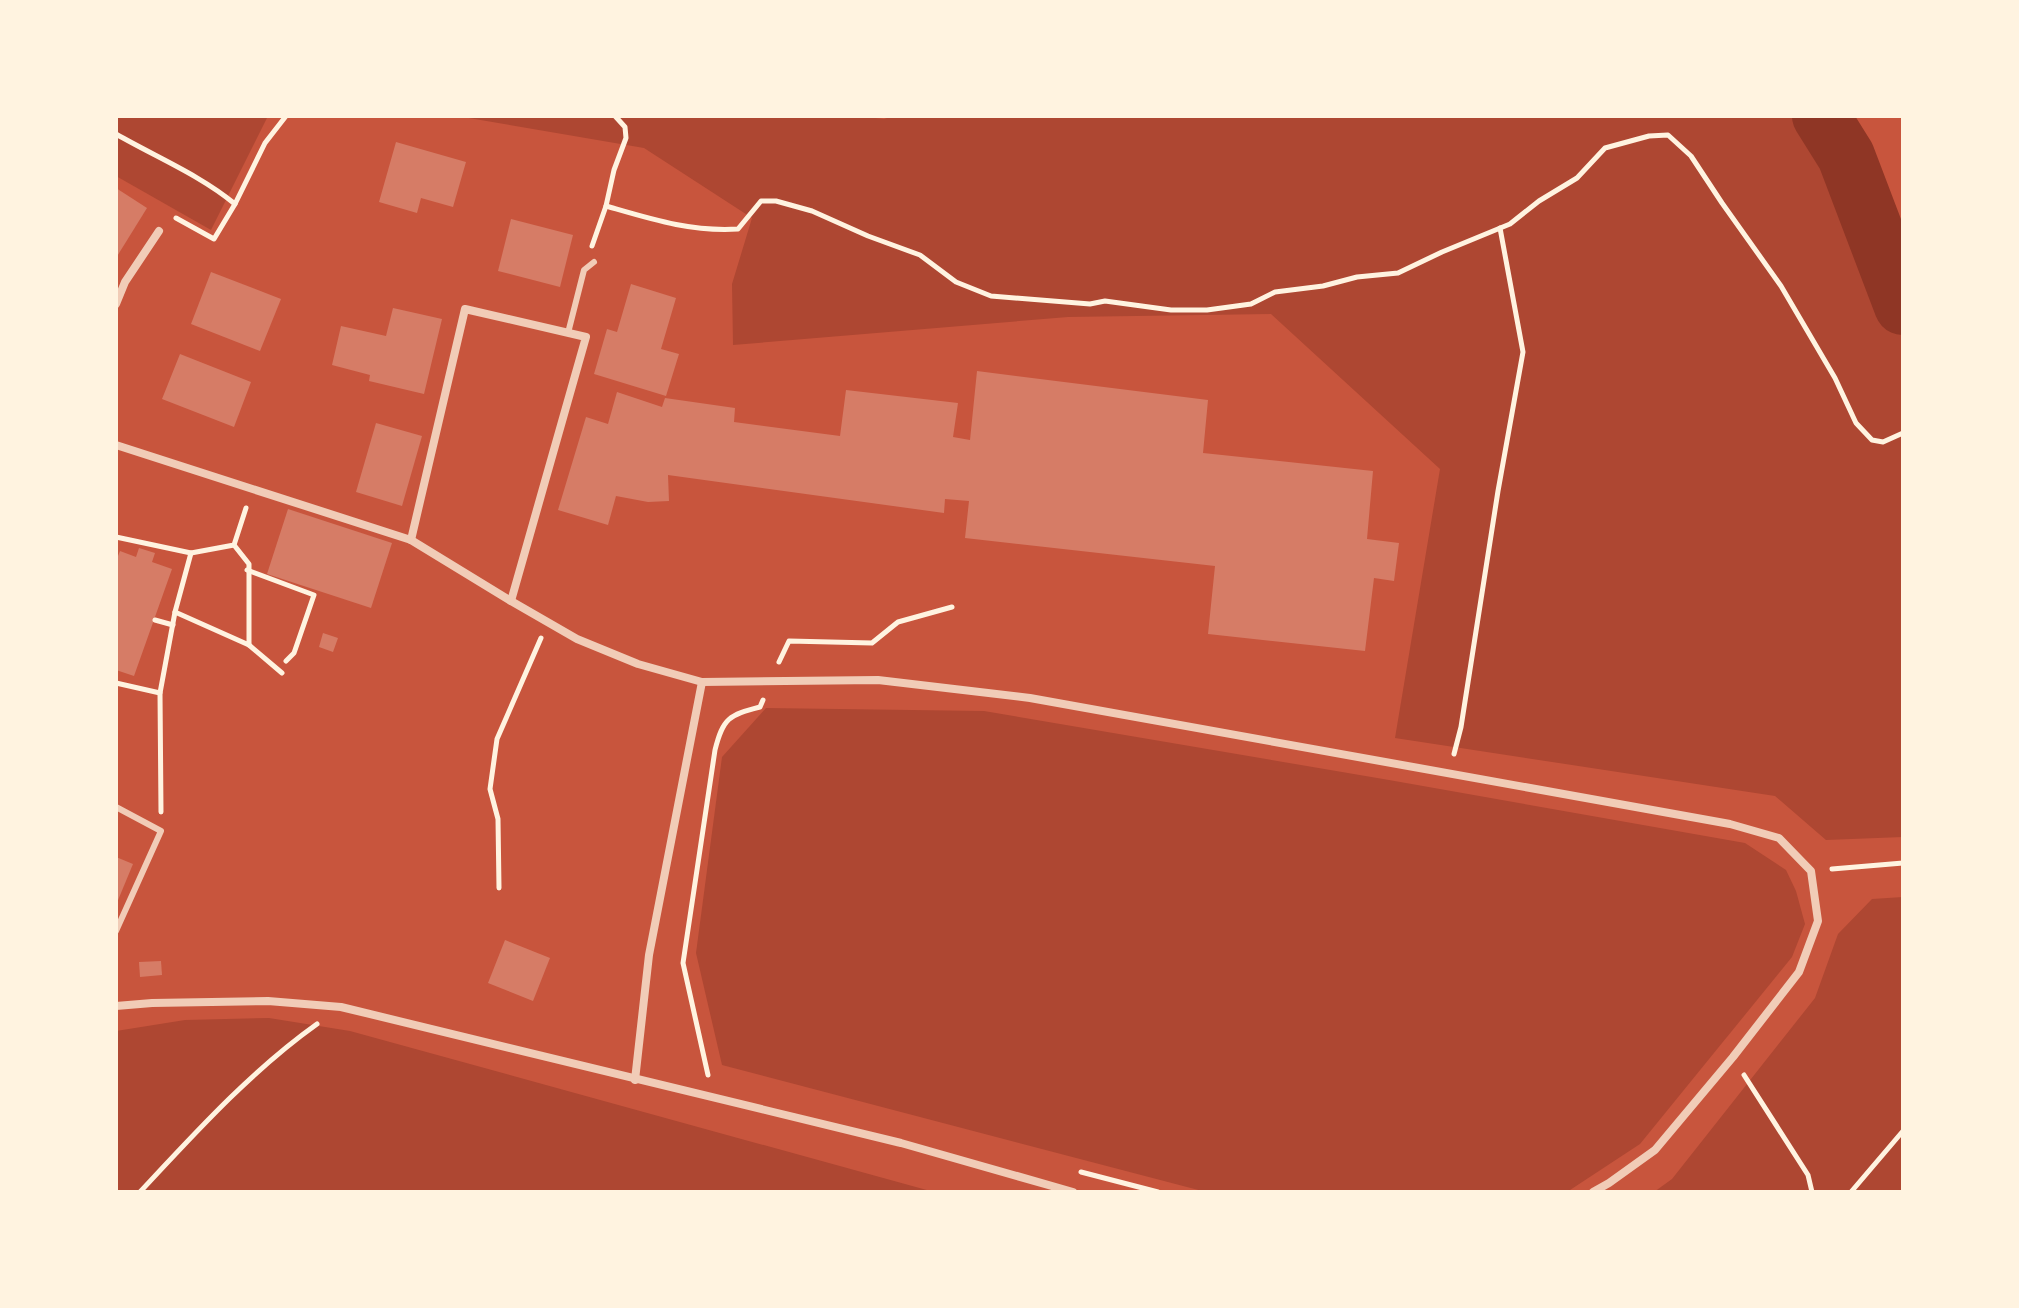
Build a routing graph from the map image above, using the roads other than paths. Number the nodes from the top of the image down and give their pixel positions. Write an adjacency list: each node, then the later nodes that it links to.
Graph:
1 (159, 231): 3 (street)
2 (594, 262): 4 (lane)
3 (116, 304)
4 (568, 333): 6 (street); 7 (street)
5 (116, 445): 6 (street)
6 (411, 540): 7 (street)
7 (511, 601): 8 (street)
8 (702, 682): 12 (street); 14 (street)
9 (116, 807): 10 (lane)
10 (116, 931)
11 (116, 1006): 12 (street)
12 (635, 1080): 13 (street)
13 (1073, 1192)
14 (1593, 1192)

